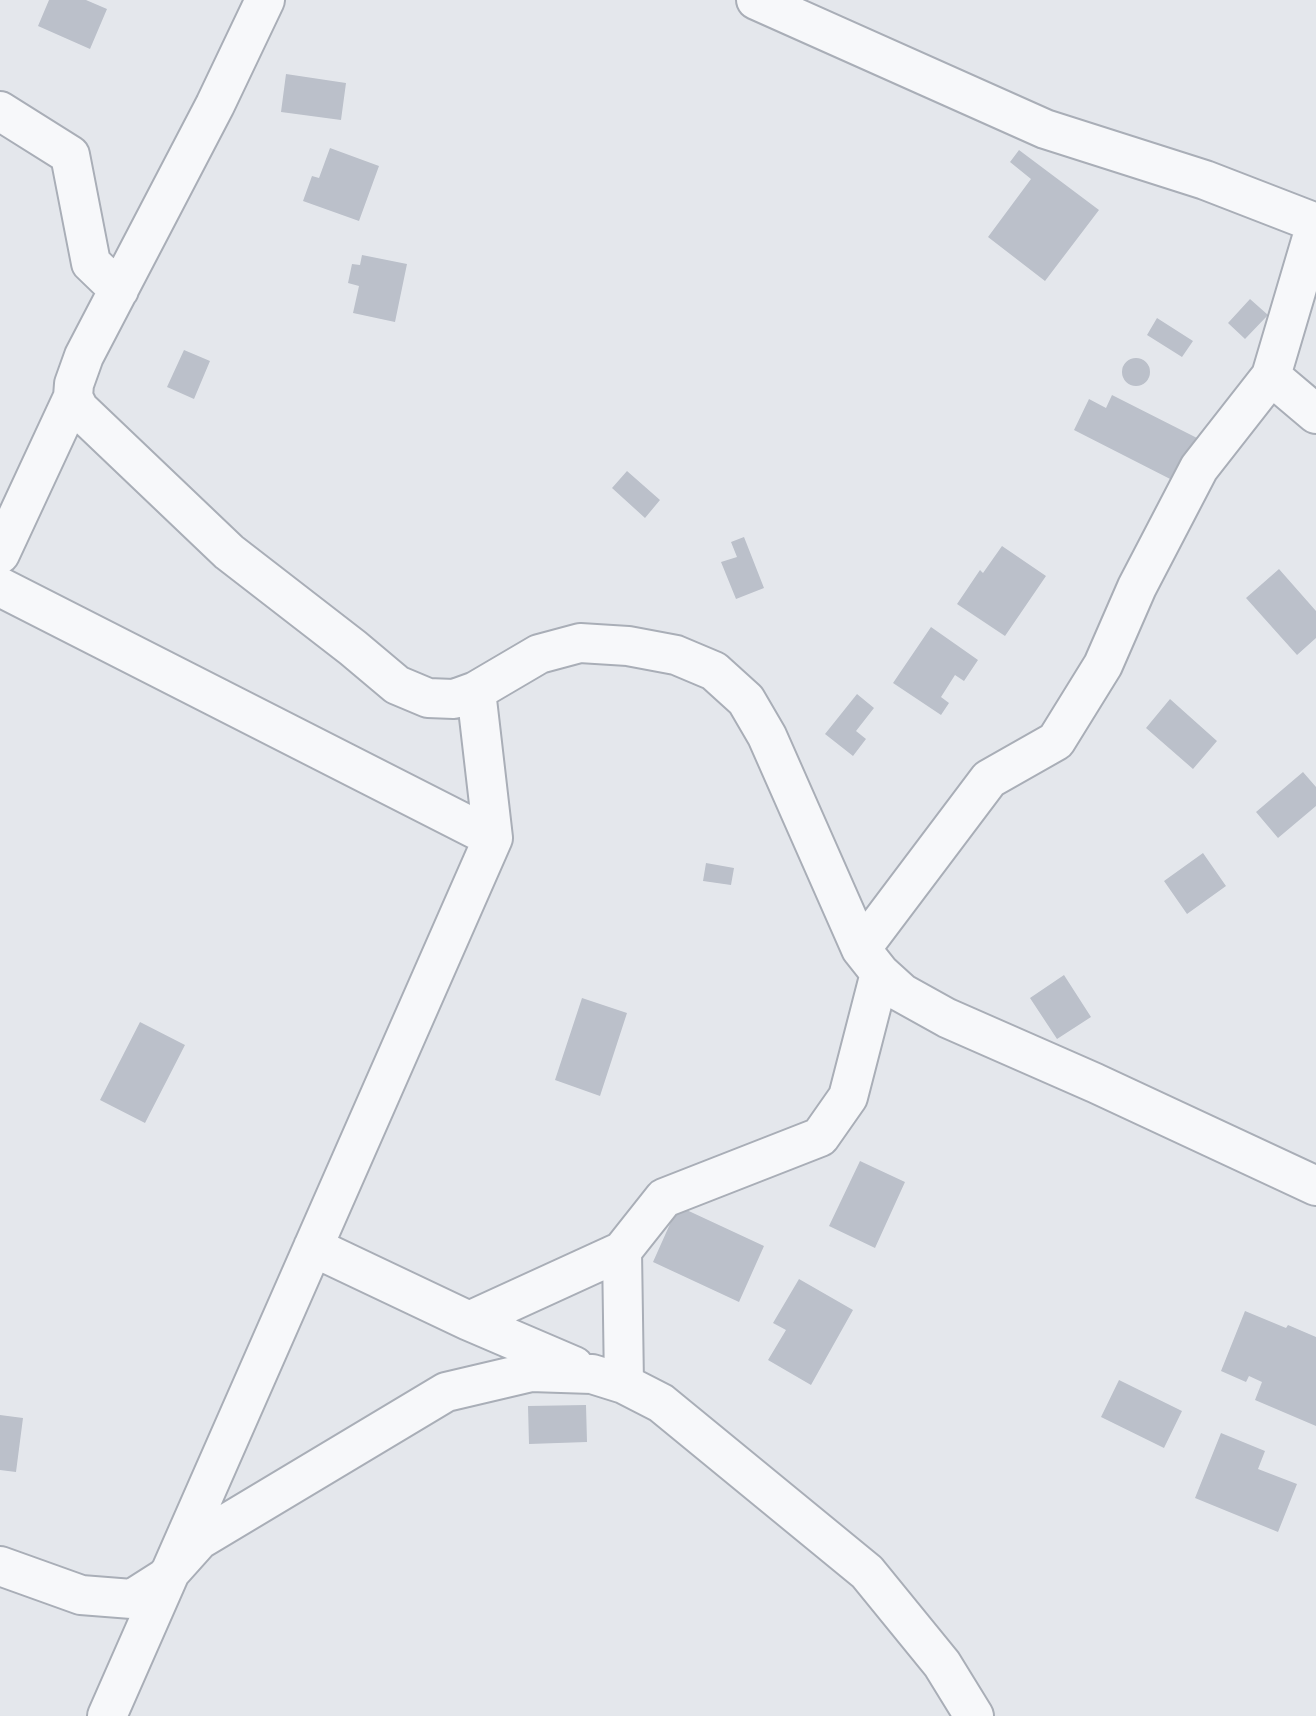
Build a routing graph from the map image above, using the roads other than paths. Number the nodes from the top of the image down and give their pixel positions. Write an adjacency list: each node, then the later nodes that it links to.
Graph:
1 (265, 0): 5 (street)
2 (756, 0): 4 (street)
3 (0, 111): 5 (street)
4 (1316, 223): 6 (street)
5 (119, 290): 7 (street)
6 (1271, 376): 8 (street); 13 (street)
7 (73, 397): 9 (street); 11 (street)
8 (1316, 414)
9 (0, 554)
10 (0, 587): 12 (street)
11 (476, 691): 12 (street); 13 (street)
12 (493, 838): 15 (street)
13 (870, 961): 14 (street); 16 (street)
14 (1316, 1186)
15 (313, 1247): 17 (street); 20 (street)
16 (622, 1251): 17 (street); 18 (street)
17 (469, 1321): 18 (street)
18 (608, 1379): 20 (street); 22 (street)
19 (0, 1566): 20 (street)
20 (170, 1572): 21 (street)
21 (107, 1716)
22 (974, 1716)

